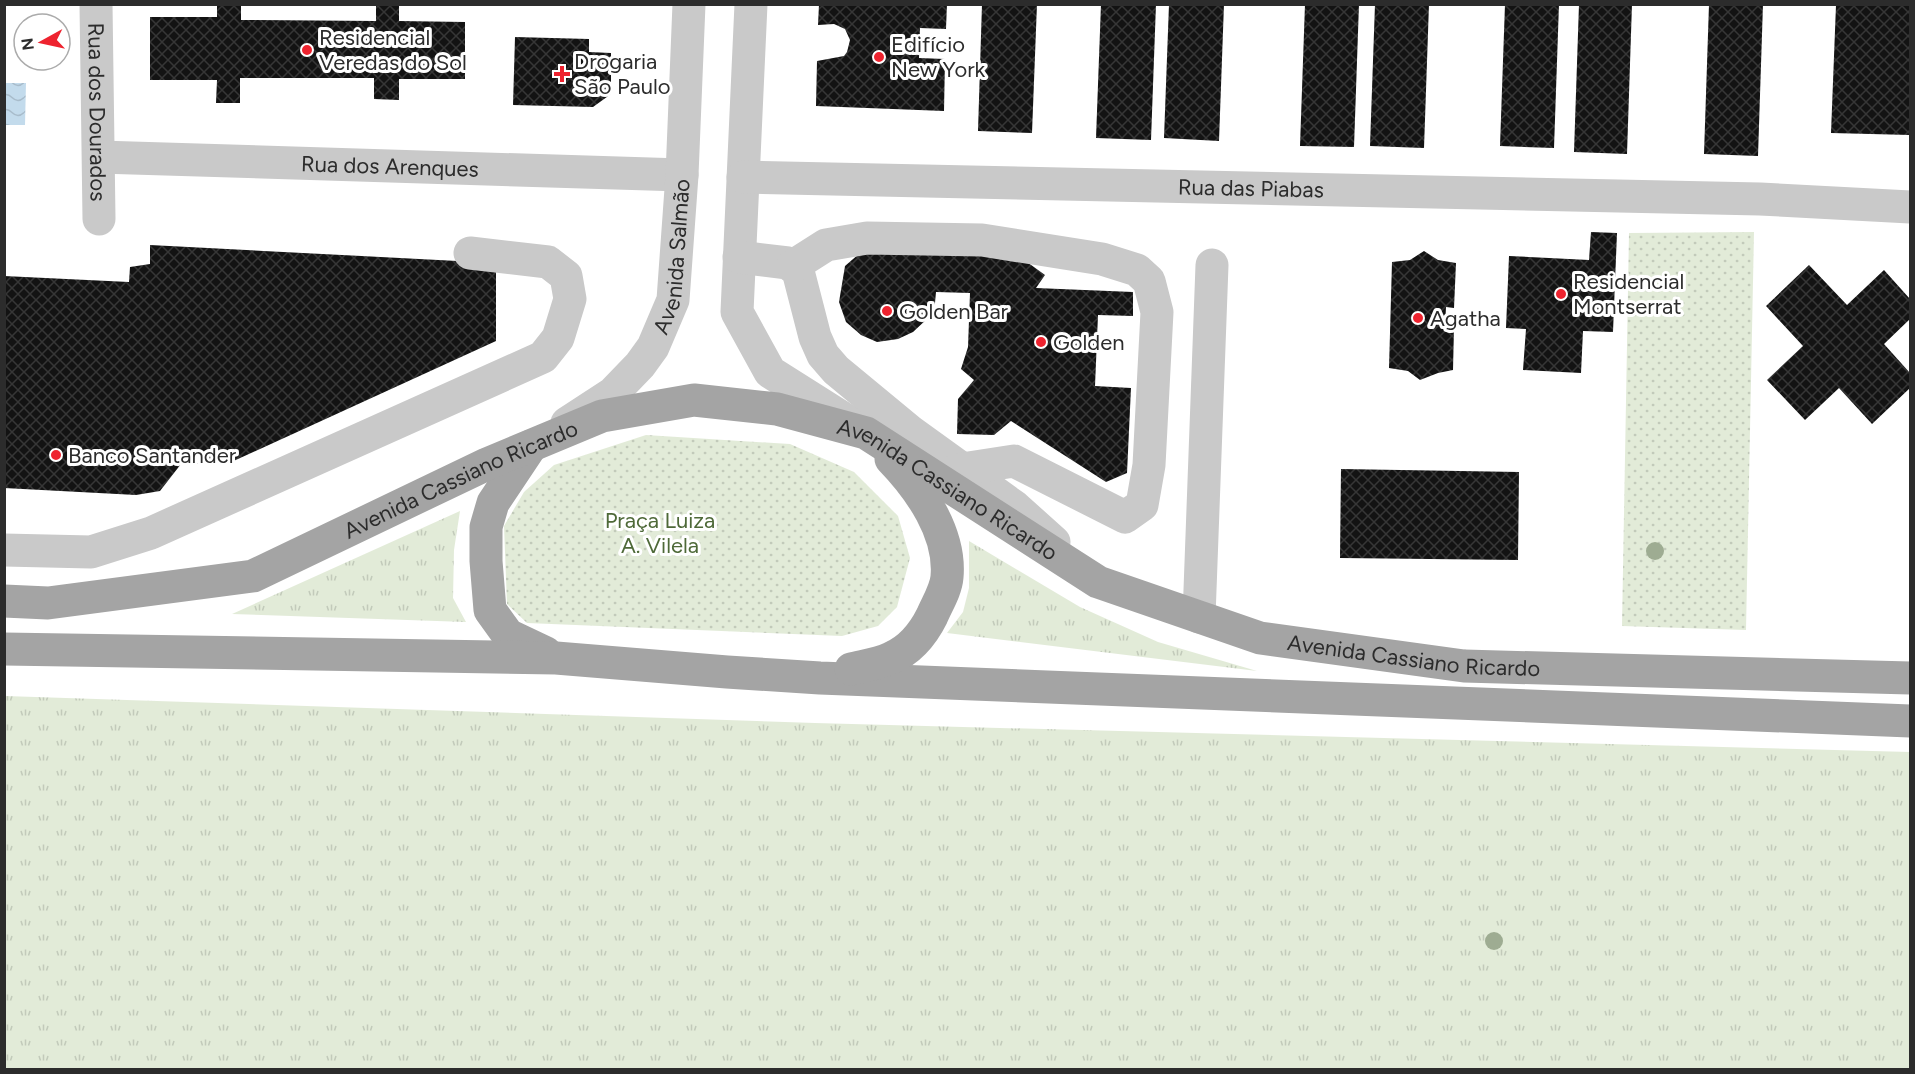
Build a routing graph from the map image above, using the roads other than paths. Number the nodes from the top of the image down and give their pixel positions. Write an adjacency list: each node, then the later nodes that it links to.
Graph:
1 (96, 4): 4 (street, Rua dos Dourados)
2 (689, 4): 5 (street, Avenida Salmão)
3 (751, 4): 6 (street)
4 (99, 157): 5 (street, Rua dos Arenques); 8 (street, Rua dos Dourados)
5 (682, 175): 14 (street, Avenida Salmão)
6 (742, 177): 7 (street, Rua das Piabas); 10 (street)
7 (1911, 207)
8 (99, 219)
9 (470, 253): 16 (street)
10 (739, 257): 12 (street); 13 (street)
11 (1212, 265): 18 (street)
12 (794, 266): 15 (street); 15 (street)
13 (866, 433): 14 (main road, Avenida Cassiano Ricardo); 15 (main road, Avenida Cassiano Ricardo); 21 (main road)
14 (531, 446): 17 (main road, Avenida Cassiano Ricardo); 20 (main road)
15 (949, 473): 18 (main road, Avenida Cassiano Ricardo)
16 (4, 550)
17 (4, 601)
18 (1199, 617): 22 (main road, Avenida Cassiano Ricardo)
19 (4, 649): 20 (main road, Avenida Cassiano Ricardo)
20 (556, 658): 21 (main road, Avenida Cassiano Ricardo)
21 (820, 678): 23 (main road, Avenida Cassiano Ricardo)
22 (1911, 678)
23 (1911, 721)

